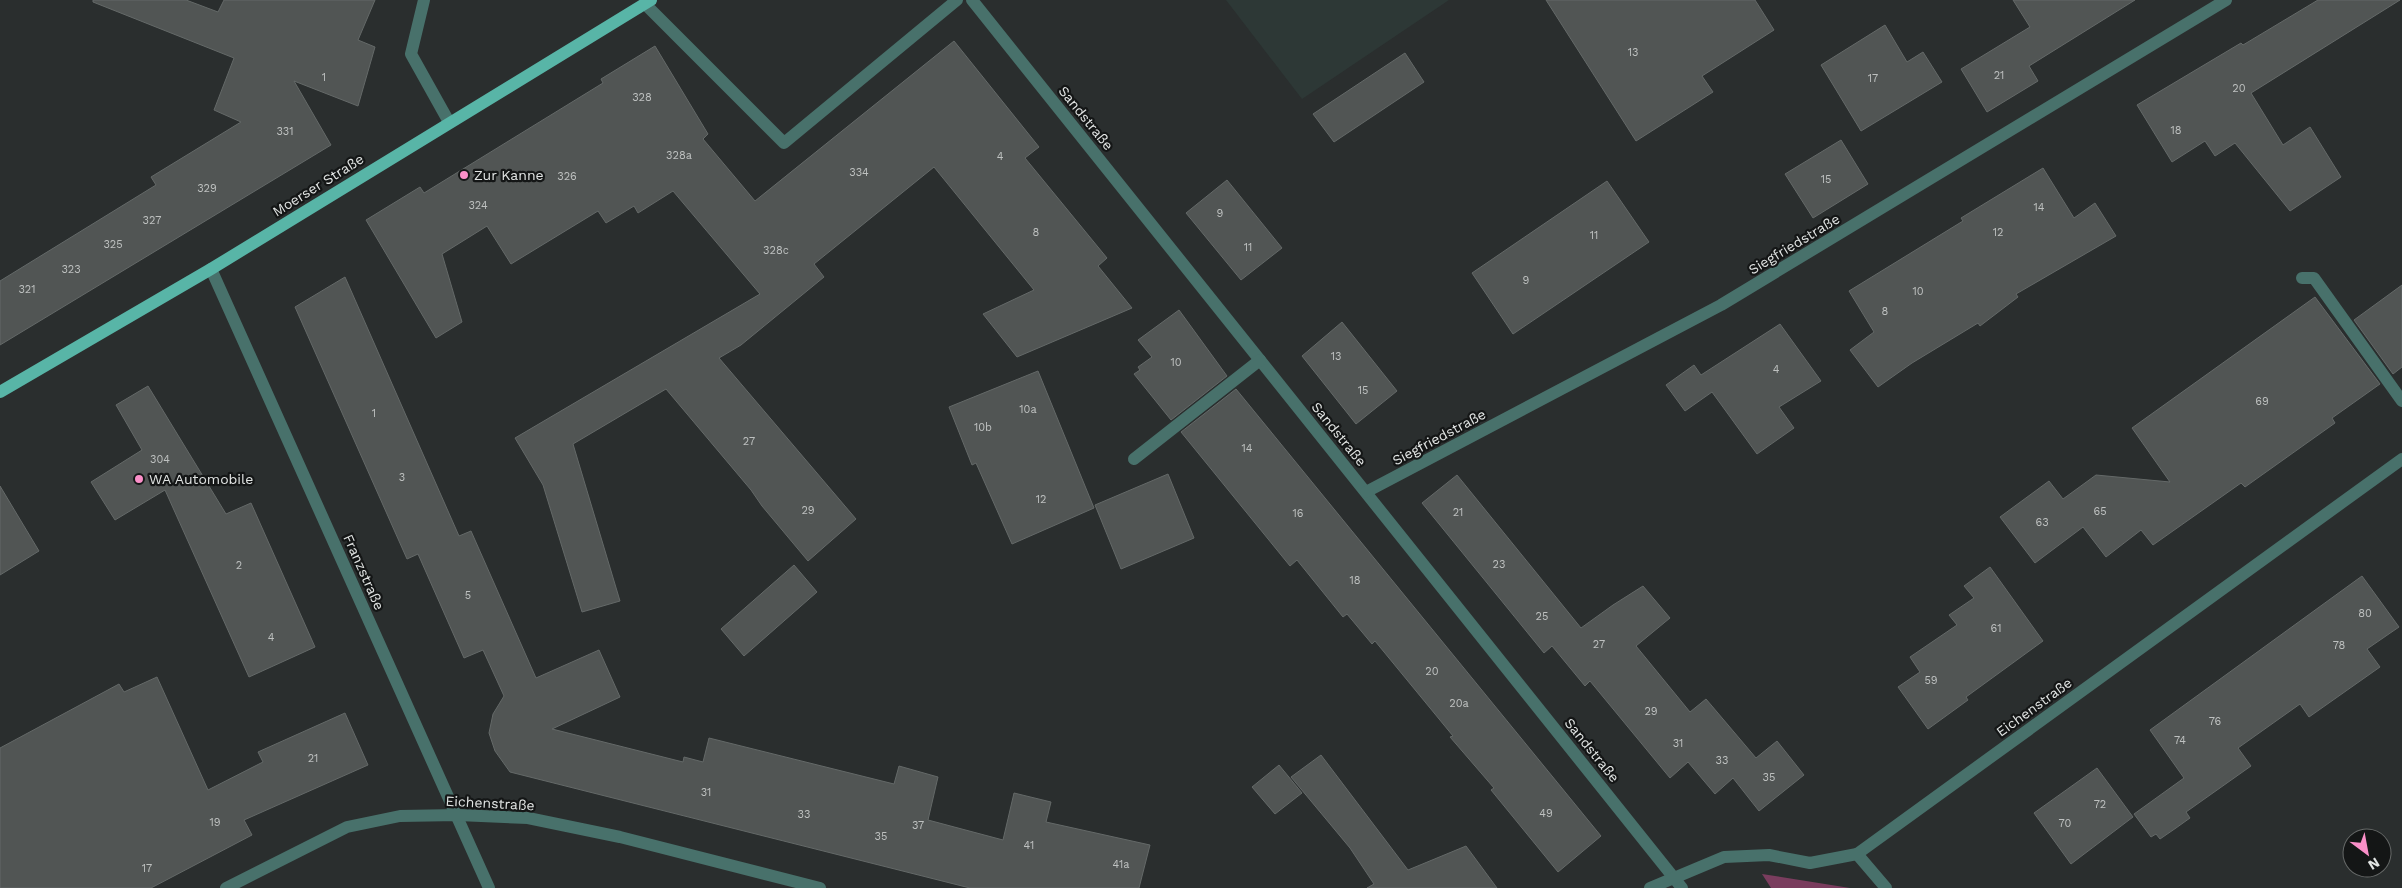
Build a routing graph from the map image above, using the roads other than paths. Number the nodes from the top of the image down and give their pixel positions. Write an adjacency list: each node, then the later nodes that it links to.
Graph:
1 (424, 0): 6 (street)
2 (957, 0): 5 (street)
3 (972, 0): 9 (street, Sandstraße)
4 (2226, 0): 14 (street, Siegfriedstraße)
5 (648, 2): 6 (main road, Moerser Straße)
6 (449, 122): 7 (main road, Moerser Straße)
7 (211, 268): 10 (main road, Moerser Straße); 15 (street, Franzstraße)
8 (2302, 278): 11 (street)
9 (1260, 360): 12 (street); 14 (street, Sandstraße)
10 (0, 392)
11 (2402, 401)
12 (1134, 459)
13 (2402, 459): 16 (street, Eichenstraße)
14 (1366, 492): 17 (street, Sandstraße)
15 (458, 815): 18 (street, Eichenstraße); 19 (street, Franzstraße); 20 (street, Eichenstraße)
16 (1857, 854): 17 (street, Eichenstraße); 23 (street)
17 (1675, 877): 21 (street, Eichenstraße); 22 (street, Sandstraße)
18 (226, 888)
19 (489, 888)
20 (820, 888)
21 (1650, 888)
22 (1682, 888)
23 (1886, 888)

